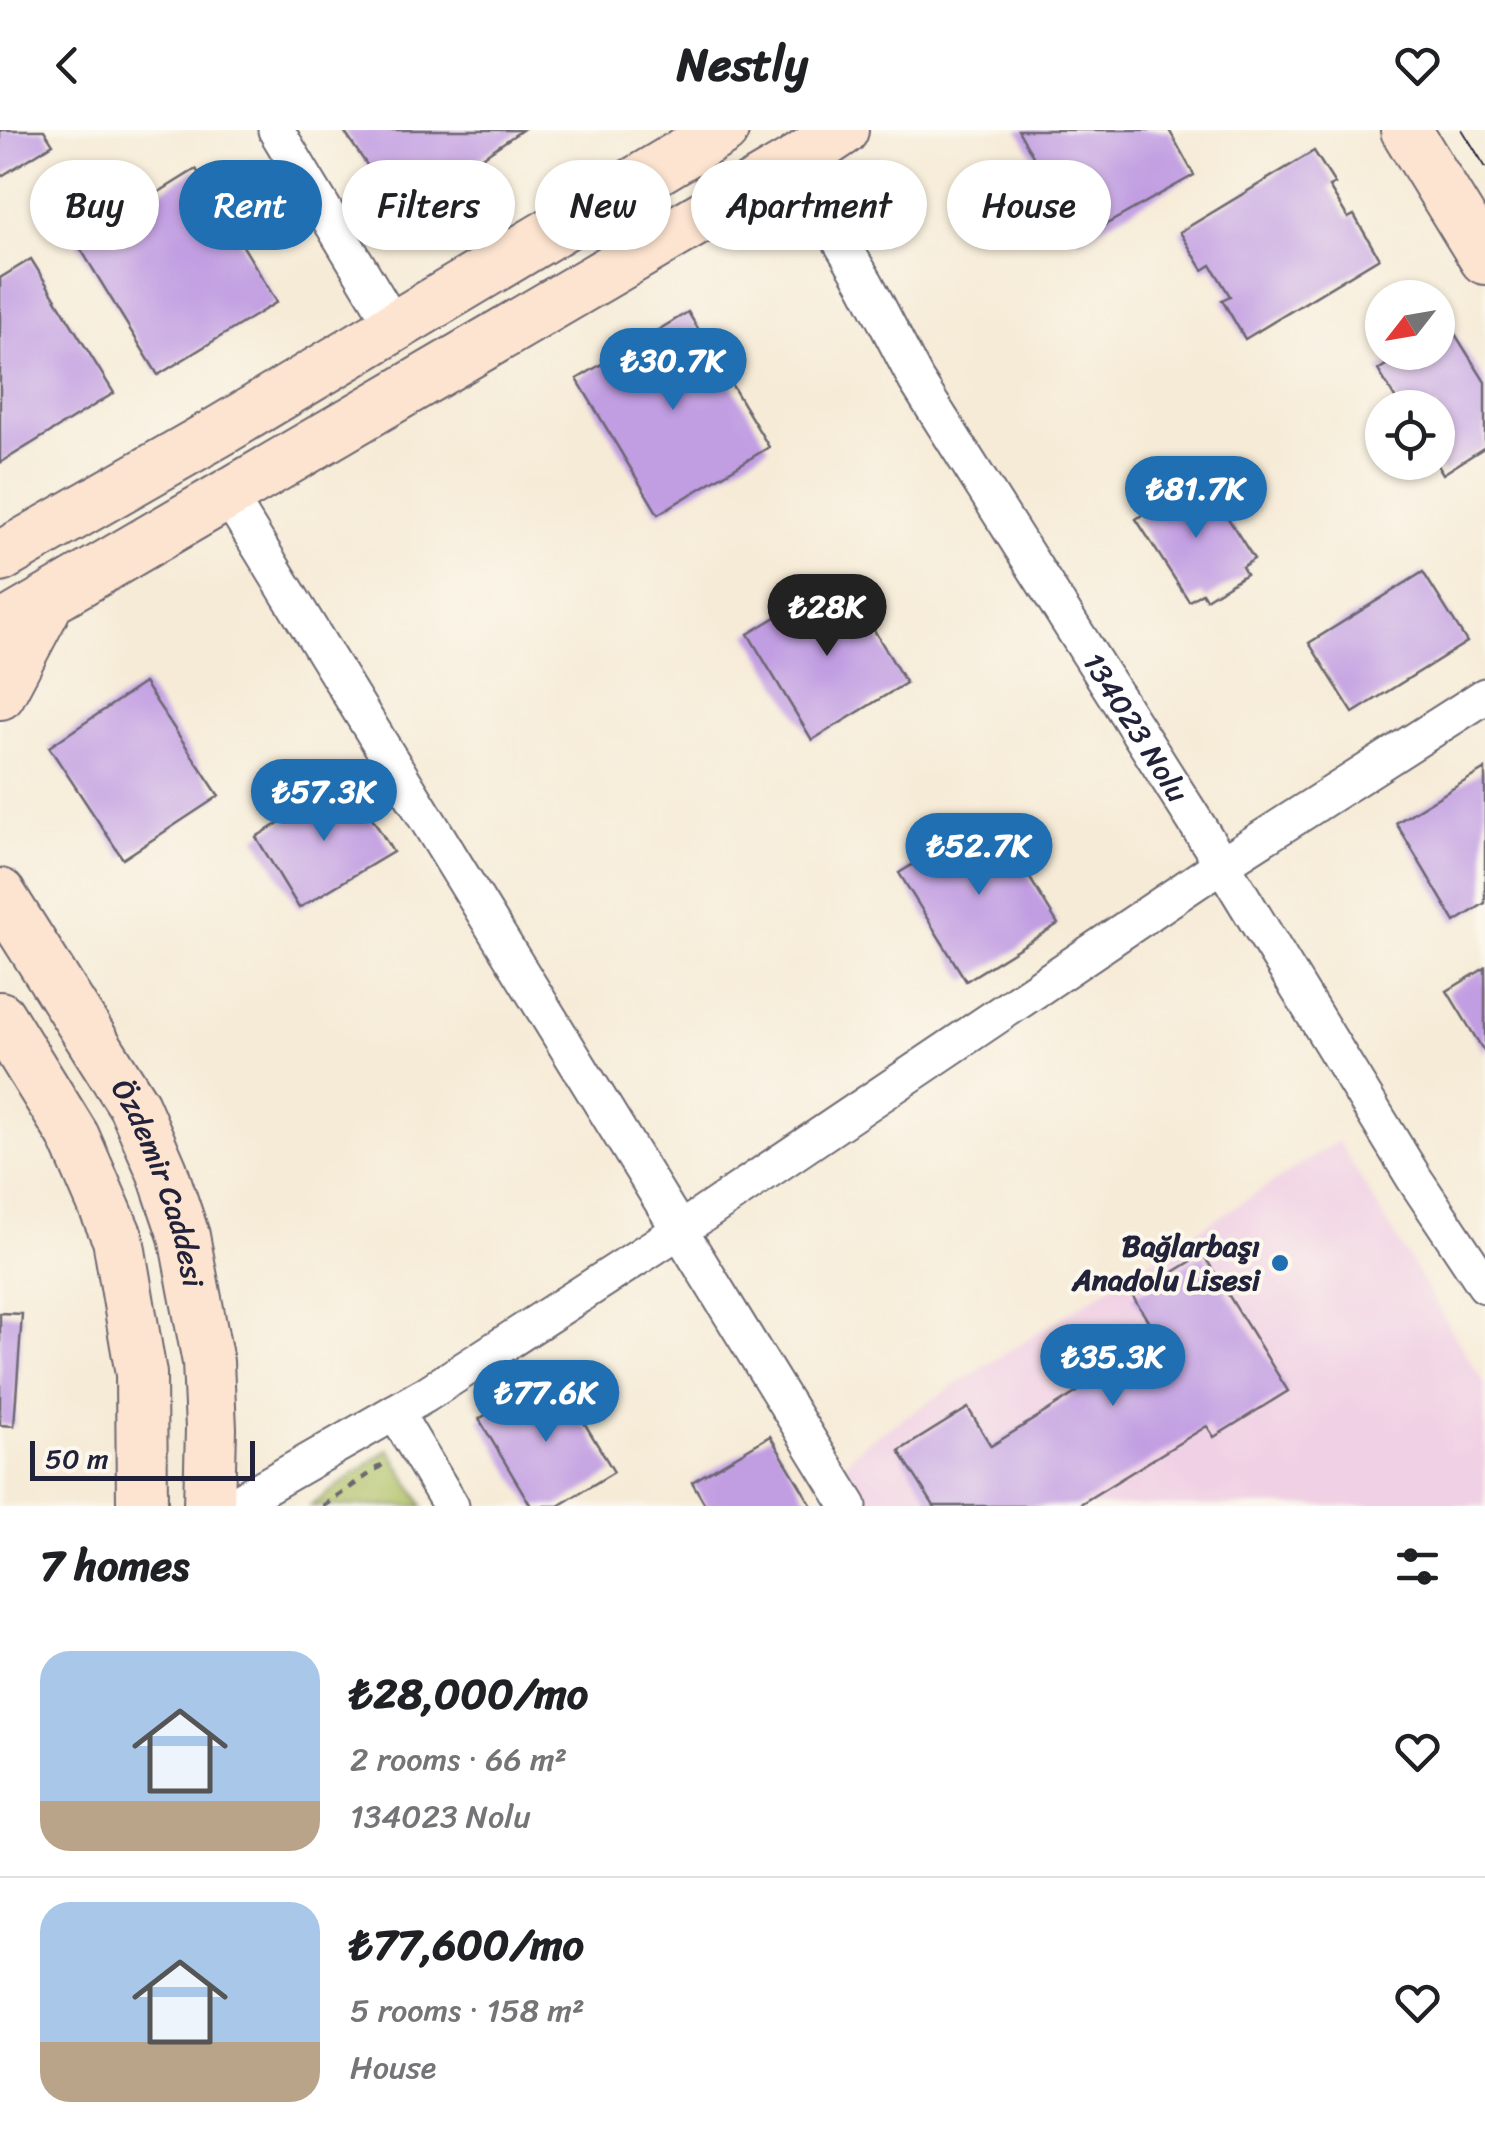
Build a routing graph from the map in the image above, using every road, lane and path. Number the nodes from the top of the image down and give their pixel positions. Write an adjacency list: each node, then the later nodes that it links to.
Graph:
1 (276, 130): 9 (street)
2 (722, 130): 9 (main road)
3 (844, 130): 5 (main road)
4 (1406, 130): 8 (main road)
5 (799, 160)
6 (691, 223): 10 (main road)
7 (846, 250): 17 (street, 134023 Nolu)
8 (1485, 260)
9 (394, 326): 11 (main road)
10 (228, 494): 12 (main road); 20 (street)
11 (0, 557)
12 (50, 599): 13 (main road); 14 (main road)
13 (0, 628)
14 (0, 694)
15 (1485, 696): 17 (street)
16 (0, 855): 18 (main road)
17 (1222, 864): 20 (street); 21 (street, 134023 Nolu)
18 (5, 902): 26 (main road, Özdemir Caddesi)
19 (0, 1017): 25 (main road, Özdemir Caddesi)
20 (680, 1230): 22 (street); 29 (street)
21 (1485, 1285)
22 (395, 1412): 27 (street); 28 (street)
23 (397, 1476): 24 (path)
24 (325, 1505)
25 (142, 1506)
26 (209, 1506)
27 (231, 1506)
28 (452, 1506)
29 (849, 1506)

